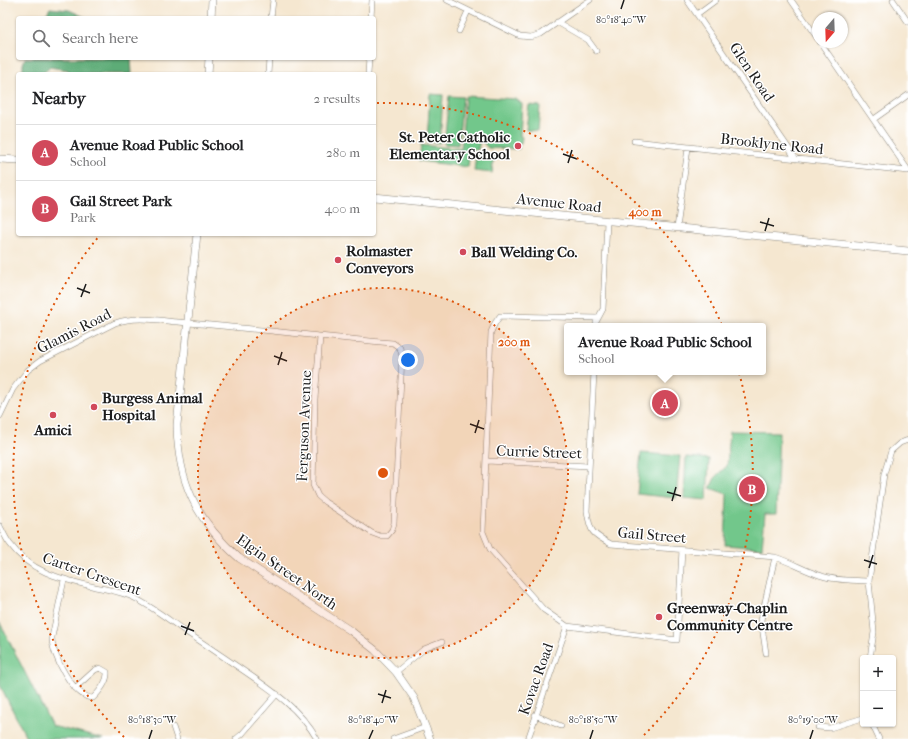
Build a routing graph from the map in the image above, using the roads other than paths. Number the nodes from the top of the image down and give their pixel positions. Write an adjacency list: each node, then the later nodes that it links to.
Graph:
1 (212, 0): 12 (street)
2 (273, 0): 13 (street)
3 (372, 0): 14 (street)
4 (447, 0): 10 (street)
5 (590, 0): 15 (street)
6 (687, 0): 11 (street, Glen Road)
7 (716, 0): 11 (street)
8 (791, 0): 18 (street)
9 (893, 0): 16 (street)
10 (468, 11): 15 (street); 17 (street)
11 (697, 14): 31 (street, Glen Road)
12 (211, 16)
13 (271, 16)
14 (371, 16)
15 (557, 22): 20 (street)
16 (908, 22)
17 (459, 30)
18 (812, 30)
19 (824, 48): 28 (street)
20 (596, 51)
21 (209, 60): 24 (street)
22 (269, 60): 25 (street)
23 (368, 60): 26 (street)
24 (208, 72)
25 (268, 72)
26 (368, 72)
27 (908, 94): 28 (street)
28 (874, 119): 34 (street)
29 (634, 141): 30 (street, Brooklyne Road)
30 (688, 148): 31 (street, Brooklyne Road); 37 (street)
31 (796, 158): 34 (street, Brooklyne Road)
32 (0, 159): 33 (street)
33 (16, 160)
34 (908, 170)
35 (376, 197): 36 (street, Avenue Road)
36 (607, 221): 37 (street, Avenue Road); 40 (street)
37 (677, 228): 39 (street, Avenue Road)
38 (197, 236): 41 (street, Elgin Street North)
39 (908, 251)
40 (598, 318): 42 (street); 47 (street)
41 (188, 323): 43 (street, Ferguson Avenue); 45 (street, Glamis Road); 58 (street, Elgin Street North)
42 (597, 323)
43 (320, 337): 43 (street, Ferguson Avenue)
44 (594, 375): 48 (street, Gail Street)
45 (0, 416)
46 (908, 440): 53 (street)
47 (487, 462): 48 (street, Currie Street); 54 (street)
48 (589, 466): 50 (street, Gail Street)
49 (0, 526): 52 (street, Carter Crescent)
50 (682, 550): 51 (street, Gail Street); 54 (street)
51 (774, 557): 53 (street, Gail Street); 56 (street)
52 (64, 580): 59 (street); 60 (street, Carter Crescent)
53 (869, 581): 57 (street)
54 (567, 626): 61 (street, Kovac Road)
55 (442, 642): 58 (street)
56 (766, 653)
57 (870, 655)
58 (396, 672): 64 (street, Elgin Street North)
59 (75, 688): 59 (street)
60 (277, 694): 69 (street); 70 (street, Carter Crescent)
61 (535, 715): 63 (street); 73 (street, Kovac Road)
62 (860, 719): 65 (street)
63 (561, 726)
64 (426, 727): 71 (street); 72 (street, Elgin Street North)
65 (818, 727)
66 (873, 727): 74 (street)
67 (173, 728): 68 (street)
68 (177, 739)
69 (236, 739)
70 (317, 739)
71 (394, 739)
72 (430, 739)
73 (528, 739)
74 (879, 739)

